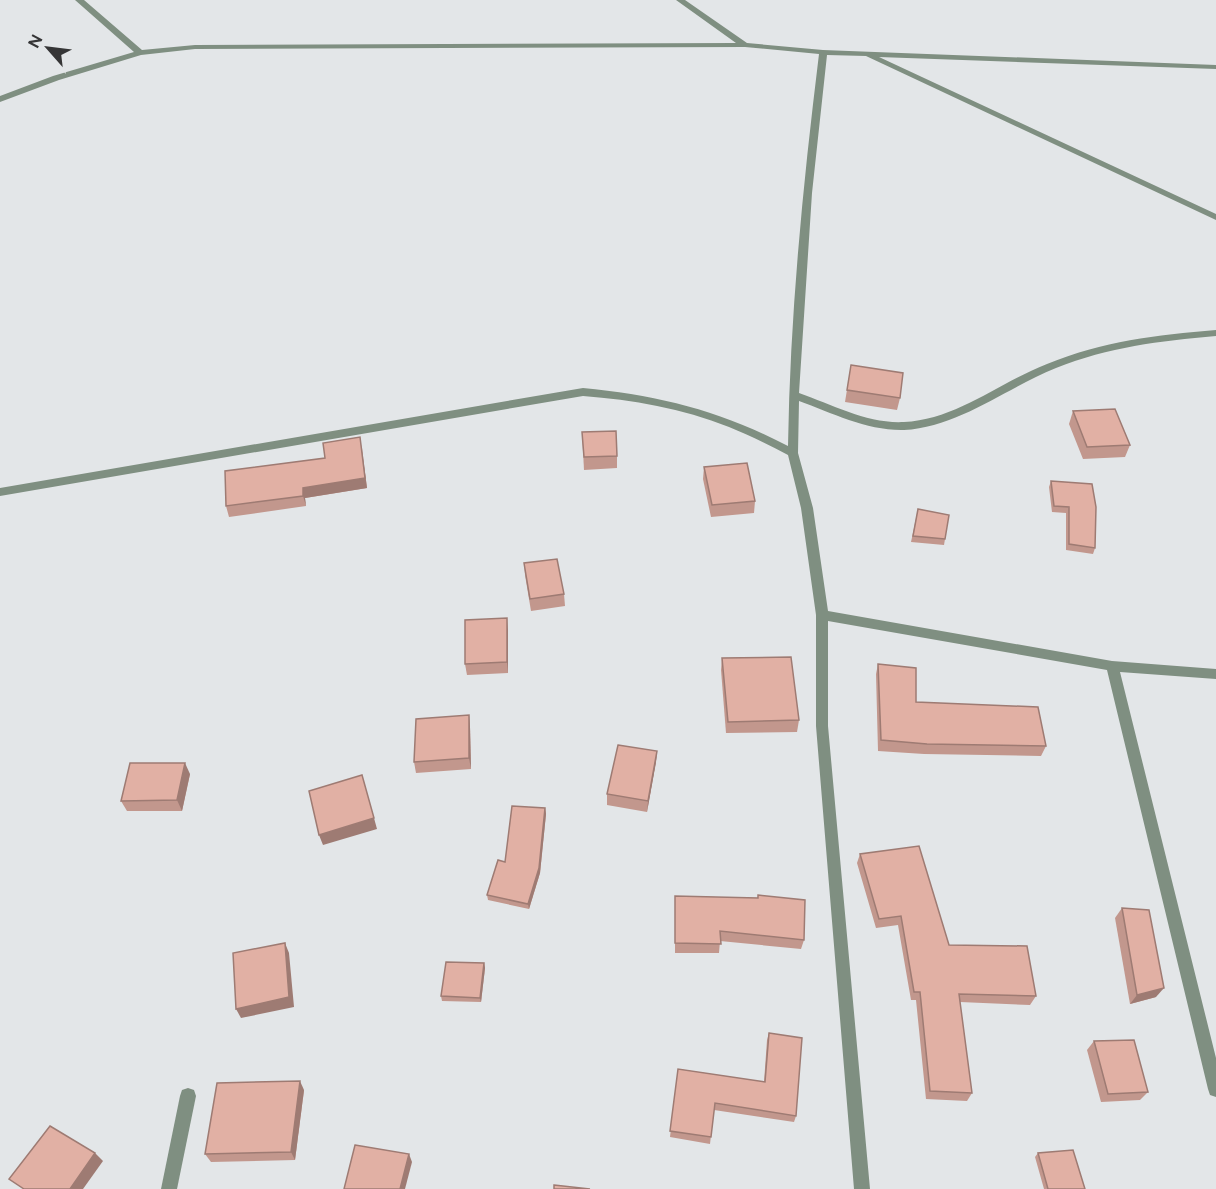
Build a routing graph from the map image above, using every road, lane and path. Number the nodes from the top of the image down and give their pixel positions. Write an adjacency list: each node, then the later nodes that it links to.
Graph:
1 (79, 0): 5 (street)
2 (680, 0): 3 (street)
3 (745, 45): 4 (street); 5 (street)
4 (823, 52): 6 (street); 11 (street)
5 (140, 53): 8 (street)
6 (864, 53): 7 (street); 9 (street)
7 (1216, 67)
8 (0, 99)
9 (1216, 217)
10 (1216, 333): 11 (street)
11 (794, 395): 12 (street)
12 (793, 453): 13 (street); 14 (street)
13 (0, 492)
14 (822, 615): 15 (street); 20 (street)
15 (1112, 666): 16 (street); 17 (street)
16 (1216, 674)
17 (1216, 1089)
18 (188, 1096): 19 (street)
19 (169, 1189)
20 (862, 1189)

